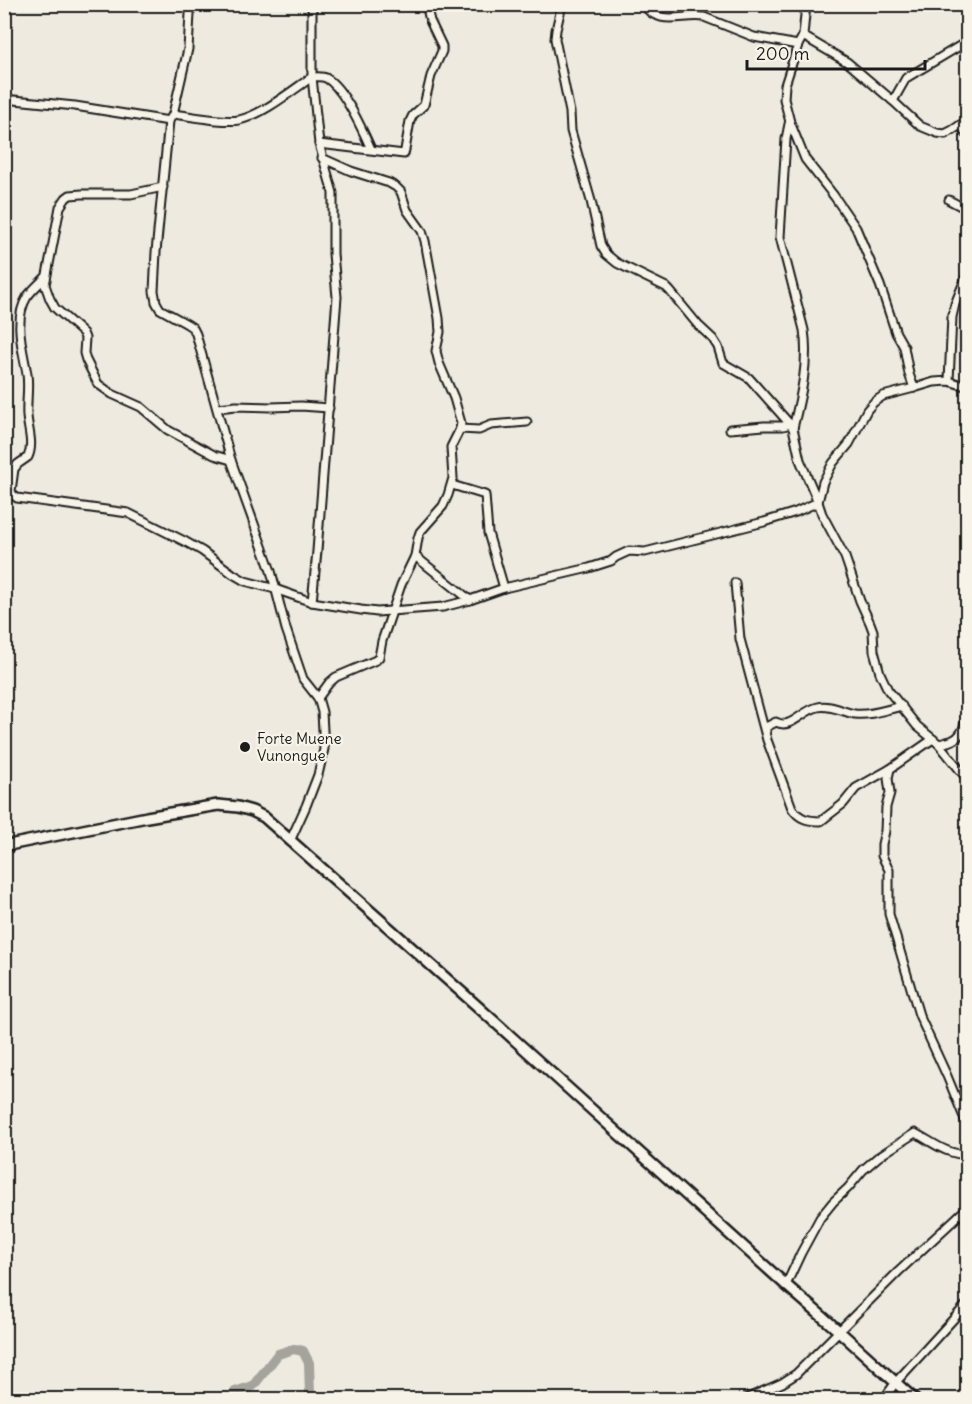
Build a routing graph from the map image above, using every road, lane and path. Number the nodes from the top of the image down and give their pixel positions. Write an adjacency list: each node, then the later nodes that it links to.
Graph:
1 (312, 4): 10 (street)
2 (426, 4): 19 (street)
3 (562, 4): 32 (street)
4 (643, 4): 9 (street)
5 (806, 4): 7 (street)
6 (190, 14): 13 (street)
7 (803, 36): 9 (street); 12 (street)
8 (968, 41): 12 (street)
9 (798, 45): 15 (street)
10 (312, 77): 13 (street); 18 (street); 19 (street)
11 (4, 99): 13 (street)
12 (893, 101): 16 (street)
13 (171, 118): 21 (street)
14 (968, 120): 16 (street)
15 (790, 122): 28 (street); 32 (street)
16 (960, 125): 17 (street)
17 (968, 136)
18 (319, 144): 19 (street); 20 (street)
19 (371, 149)
20 (322, 158): 30 (street); 33 (street)
21 (163, 187): 25 (street); 29 (street)
22 (949, 200): 23 (street)
23 (968, 210)
24 (968, 272): 26 (street)
25 (46, 277): 35 (street); 41 (street)
26 (949, 381): 27 (street); 28 (street)
27 (968, 387)
28 (914, 388): 37 (street)
29 (218, 408): 30 (street); 35 (street)
30 (329, 408): 43 (street)
31 (527, 422): 33 (street)
32 (790, 425): 34 (street); 37 (street)
33 (460, 429): 36 (street)
34 (730, 429)
35 (231, 460): 41 (street)
36 (452, 485): 38 (street); 40 (street)
37 (818, 502): 40 (street); 47 (street)
38 (415, 556): 42 (street); 44 (street)
39 (735, 583): 48 (street)
40 (504, 588): 42 (street)
41 (275, 589): 43 (street); 46 (street)
42 (470, 600): 44 (street)
43 (312, 602): 44 (street)
44 (392, 611): 46 (street)
45 (968, 694): 49 (street)
46 (318, 698): 52 (street)
47 (902, 706): 48 (street); 49 (street)
48 (765, 731): 50 (street)
49 (936, 741): 50 (street); 51 (street)
50 (890, 769): 54 (street)
51 (968, 780)
52 (291, 840): 53 (street); 57 (street)
53 (4, 846)
54 (968, 1127)
55 (968, 1155): 57 (street)
56 (968, 1207): 59 (street)
57 (786, 1285): 59 (street)
58 (968, 1303): 60 (street)
59 (840, 1332): 60 (street); 61 (street)
60 (896, 1382): 62 (street); 63 (street)
61 (743, 1400)
62 (883, 1400)
63 (915, 1400)

